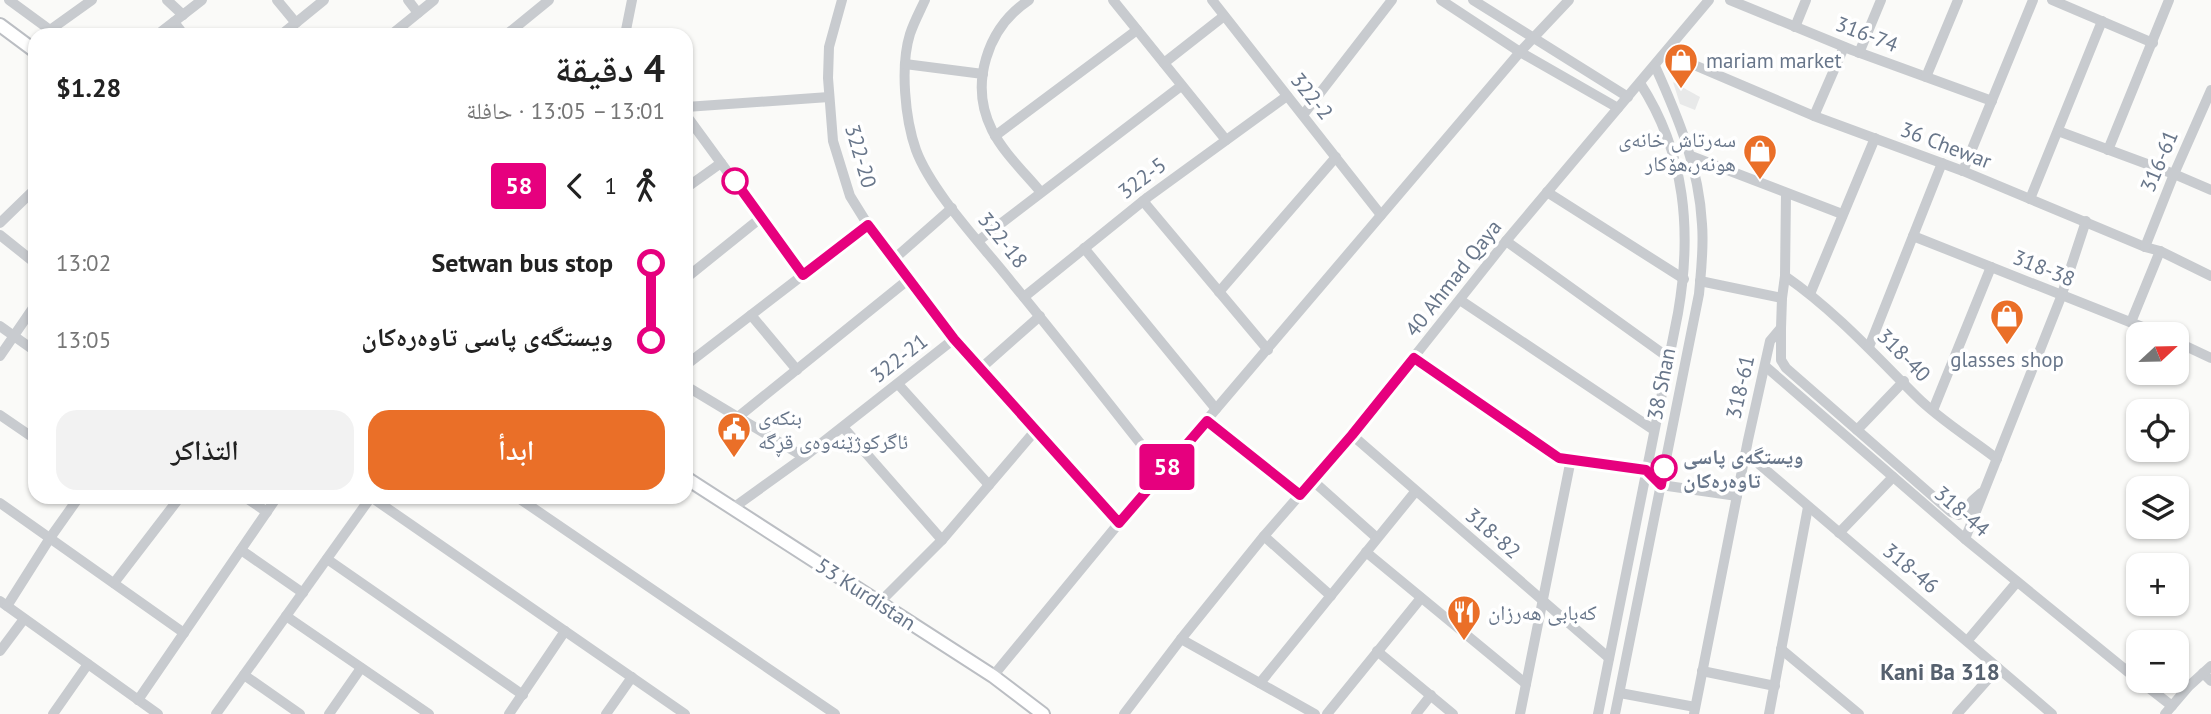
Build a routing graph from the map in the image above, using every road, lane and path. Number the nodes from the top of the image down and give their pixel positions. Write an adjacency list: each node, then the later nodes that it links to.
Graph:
1 (9, 0): 36 (street)
2 (92, 0): 37 (street)
3 (167, 0): 29 (street)
4 (202, 0): 29 (street)
5 (277, 0): 33 (street)
6 (324, 0): 33 (street)
7 (408, 0): 28 (street)
8 (434, 0): 28 (street)
9 (549, 0): 42 (street)
10 (632, 0): 43 (street)
11 (842, 0): 61 (street, 322-20)
12 (925, 0): 53 (street, 322-18)
13 (1029, 0): 55 (street)
14 (1113, 0): 44 (street)
15 (1212, 0): 30 (street, 322-2)
16 (1392, 0): 66 (street)
17 (1441, 0): 49 (street)
18 (1473, 0): 45 (street)
19 (1569, 0): 45 (street)
20 (1709, 0): 50 (street, 40 Ahmad Qaya)
21 (1730, 0): 35 (street, 316-74)
22 (1806, 0): 35 (street)
23 (1881, 0): 51 (street)
24 (1958, 0): 56 (street)
25 (2033, 0): 63 (street)
26 (2052, 0): 31 (street)
27 (2169, 0): 47 (street)
28 (418, 13): 41 (street)
29 (183, 15): 32 (street)
30 (1224, 16): 52 (street); 60 (street, 322-2)
31 (2102, 21): 47 (street); 69 (street)
32 (174, 22): 38 (street); 39 (street)
33 (296, 23): 40 (street)
34 (0, 25): 46 (main road)
35 (1795, 27): 48 (street, 316-74)
36 (41, 28)
37 (54, 28)
38 (166, 28)
39 (179, 28)
40 (290, 28)
41 (400, 28)
42 (515, 28)
43 (626, 28)
44 (1137, 30): 52 (street); 70 (street)
45 (1533, 38): 49 (street); 62 (street)
46 (28, 43)
47 (2153, 43): 73 (street)
48 (1844, 47): 51 (street, 316-74); 67 (street)
49 (1520, 52): 65 (street); 90 (street)
50 (1666, 53): 54 (street, 40 Ahmad Qaya); 67 (street, 36 Chewar)
51 (1859, 53): 56 (street, 316-74)
52 (1164, 63): 58 (street)
53 (905, 64): 55 (street); 88 (street, 322-18)
54 (1655, 66): 57 (street, 40 Ahmad Qaya); 74 (street, 38 Shan)
55 (983, 74): 70 (street)
56 (1926, 77): 63 (street, 316-74)
57 (1640, 83): 62 (street, 40 Ahmad Qaya); 110 (street, 38 Shan)
58 (1181, 86): 72 (street); 83 (street)
59 (2211, 90): 79 (street, 316-61)
60 (1287, 96): 66 (street, 322-2); 72 (street, 322-5)
61 (829, 97): 64 (street); 94 (street, 322-20)
62 (1628, 97): 65 (street, 40 Ahmad Qaya)
63 (1992, 101): 78 (street)
64 (693, 107)
65 (1618, 108): 82 (street, 40 Ahmad Qaya)
66 (1303, 115): 75 (street, 322-2)
67 (1814, 116): 71 (street, 36 Chewar)
68 (693, 125): 76 (street)
69 (2058, 131): 73 (street); 86 (street)
70 (995, 135): 83 (street)
71 (1875, 138): 77 (street, 36 Chewar); 89 (street)
72 (1226, 140): 87 (street, 322-5)
73 (2108, 150): 79 (street)
74 (1691, 156): 84 (street); 111 (street, 38 Shan)
75 (1336, 157): 90 (street, 322-2); 112 (street)
76 (721, 163): 80 (street); 91 (street)
77 (1942, 163): 78 (street, 36 Chewar); 96 (street)
78 (1963, 172): 86 (street, 36 Chewar)
79 (2174, 174): 81 (street); 99 (street, 316-61)
80 (693, 183)
81 (2211, 190)
82 (1547, 192): 98 (street, 40 Ahmad Qaya); 110 (street)
83 (1039, 193): 97 (street)
84 (1786, 193): 89 (street); 107 (street, 318-61)
85 (28, 196): 93 (street)
86 (2030, 199): 92 (street, 36 Chewar)
87 (1143, 201): 100 (street, 322-5); 112 (street)
88 (952, 208): 97 (street, 322-18); 103 (street)
89 (1842, 214): 113 (street)
90 (1381, 215): 129 (street)
91 (762, 217): 105 (street); 106 (street)
92 (2086, 222): 99 (street, 36 Chewar); 115 (street)
93 (0, 223)
94 (868, 225): 103 (street, 322-20); 106 (street)
95 (0, 235): 102 (street)
96 (1913, 236): 104 (street, 318-38); 127 (street)
97 (978, 241): 114 (street, 322-18)
98 (1506, 241): 117 (street, 40 Ahmad Qaya); 132 (street)
99 (2145, 247): 101 (street, 36 Chewar)
100 (1084, 248): 114 (street, 322-5); 141 (street)
101 (2160, 251): 108 (street, 36 Chewar); 121 (street)
102 (28, 257)
103 (894, 259): 109 (street, 322-20)
104 (1991, 267): 115 (street, 318-38); 142 (street)
105 (693, 272)
106 (803, 275): 118 (street)
107 (1785, 276): 113 (street, 318-40); 116 (street, 318-61)
108 (2211, 276)
109 (909, 279): 125 (street, 322-20); 137 (street)
110 (1684, 279): 132 (street, 38 Shan)
111 (1700, 281): 116 (street); 162 (street, 38 Shan)
112 (1219, 292): 129 (street)
113 (1810, 293): 127 (street, 318-40)
114 (1024, 297): 120 (street, 322-18)
115 (2061, 297): 121 (street, 318-38); 154 (street)
116 (1782, 298): 123 (street, 318-61)
117 (1460, 300): 131 (street, 40 Ahmad Qaya); 147 (street)
118 (751, 314): 134 (street); 137 (street)
119 (28, 315): 124 (street)
120 (1040, 316): 136 (street); 157 (street, 322-18)
121 (2131, 322)
122 (0, 326): 124 (street)
123 (1781, 328): 135 (street, 318-61); 148 (street)
124 (14, 336): 126 (street); 130 (street)
125 (954, 339): 136 (street, 322-20); 139 (street, 322-21)
126 (28, 346)
127 (1869, 346): 138 (street, 318-40)
128 (2189, 348): 133 (street)
129 (1268, 350): 141 (street)
130 (0, 356)
131 (1414, 358): 151 (street, 40 Ahmad Qaya); 155 (street)
132 (1669, 358): 147 (street, 38 Shan)
133 (2211, 358)
134 (693, 360)
135 (1765, 366): 152 (street, 318-61); 158 (street, 318-44)
136 (980, 369): 149 (street, 322-20)
137 (797, 370): 144 (street)
138 (1904, 381): 142 (street, 318-40); 148 (street)
139 (898, 384): 146 (street, 322-21); 161 (street)
140 (693, 390): 144 (street)
141 (1216, 410): 145 (street)
142 (1933, 410): 154 (street, 318-40)
143 (0, 415): 150 (street)
144 (738, 417): 153 (street)
145 (1207, 421): 157 (street); 165 (street)
146 (843, 427): 153 (street, 322-21); 184 (street)
147 (1654, 430): 156 (street, 38 Shan)
148 (1857, 430): 163 (street)
149 (1035, 431): 161 (street); 178 (street, 322-20)
150 (28, 434)
151 (1352, 435): 159 (street, 40 Ahmad Qaya); 164 (street, 318-82)
152 (1745, 453): 166 (street, 318-61); 175 (street, 318-46)
153 (804, 457): 176 (street, 322-21)
154 (1997, 458): 163 (street)
155 (1571, 459): 156 (street); 193 (street)
156 (1646, 470): 162 (street); 205 (street, 38 Shan)
157 (1163, 472): 178 (street)
158 (1894, 477): 179 (street); 183 (street, 318-44)
159 (1312, 480): 165 (street, 40 Ahmad Qaya); 182 (street)
160 (693, 482): 176 (main road, 53 Kurdistan)
161 (989, 485): 184 (street)
162 (1661, 485): 166 (street); 218 (street, 38 Shan)
163 (1984, 491): 183 (street)
164 (1415, 492): 182 (street); 193 (street, 318-82)
165 (1300, 495): 180 (street, 40 Ahmad Qaya)
166 (1737, 496): 210 (street, 318-61)
167 (0, 503): 181 (street)
168 (74, 504): 181 (street)
169 (175, 504): 189 (street)
170 (255, 504): 177 (street)
171 (272, 504): 177 (street)
172 (366, 504): 187 (street)
173 (381, 504): 198 (street)
174 (527, 504): 234 (street)
175 (1808, 507): 179 (street, 318-46); 202 (street)
176 (733, 508): 194 (main road, 53 Kurdistan)
177 (267, 512): 185 (street)
178 (1119, 523): 213 (street)
179 (1839, 533): 201 (street, 318-46)
180 (1264, 536): 191 (street); 200 (street, 40 Ahmad Qaya)
181 (50, 538): 189 (street); 195 (street)
182 (1377, 538): 186 (street)
183 (1965, 539): 188 (street, 318-44)
184 (942, 540): 194 (street)
185 (241, 550): 190 (street); 199 (street)
186 (1366, 552): 191 (street); 192 (street)
187 (327, 559): 190 (street); 220 (street)
188 (2017, 582): 201 (street); 209 (street, 318-44)
189 (114, 583): 199 (street)
190 (303, 593): 196 (street)
191 (1331, 596): 215 (street)
192 (1421, 598): 204 (street); 216 (street)
193 (1542, 600): 205 (street, 318-82); 216 (street)
194 (880, 602): 213 (main road, 53 Kurdistan)
195 (3, 604): 197 (street)
196 (286, 616): 207 (street); 212 (street)
197 (24, 619): 203 (street); 206 (street)
198 (565, 631): 214 (street); 220 (street)
199 (184, 633): 222 (street)
200 (1181, 639): 215 (street); 236 (street, 40 Ahmad Qaya)
201 (1968, 640): 208 (street, 318-46)
202 (1782, 649): 217 (street); 245 (street)
203 (0, 651)
204 (1377, 651): 221 (street); 238 (street)
205 (1609, 658): 242 (street, 38 Shan)
206 (88, 664): 222 (street); 225 (street)
207 (361, 667): 229 (street); 230 (street)
208 (1997, 667): 246 (street); 247 (street, 318-46)
209 (2126, 670)
210 (1702, 671): 217 (street); 224 (street, 318-61)
211 (2208, 673): 223 (street)
212 (244, 675): 227 (street); 228 (street)
213 (993, 676): 235 (main road, 53 Kurdistan)
214 (632, 677): 232 (street); 233 (street)
215 (1259, 683): 237 (street)
216 (1526, 684): 241 (street)
217 (1775, 686): 244 (street)
218 (1620, 693): 224 (street); 243 (street, 38 Shan)
219 (2152, 693): 223 (street, 318-44)
220 (523, 695): 231 (street)
221 (1431, 695): 239 (street); 240 (street)
222 (138, 700): 226 (street)
223 (2168, 710)
224 (1695, 711)
225 (53, 714)
226 (159, 714)
227 (216, 714)
228 (300, 714)
229 (329, 714)
230 (429, 714)
231 (509, 714)
232 (606, 714)
233 (685, 714)
234 (835, 714)
235 (1043, 714)
236 (1124, 714)
237 (1315, 714)
238 (1327, 714)
239 (1416, 714)
240 (1454, 714)
241 (1520, 714)
242 (1598, 714)
243 (1615, 714)
244 (1769, 714)
245 (1859, 714)
246 (1957, 714)
247 (2052, 714)

